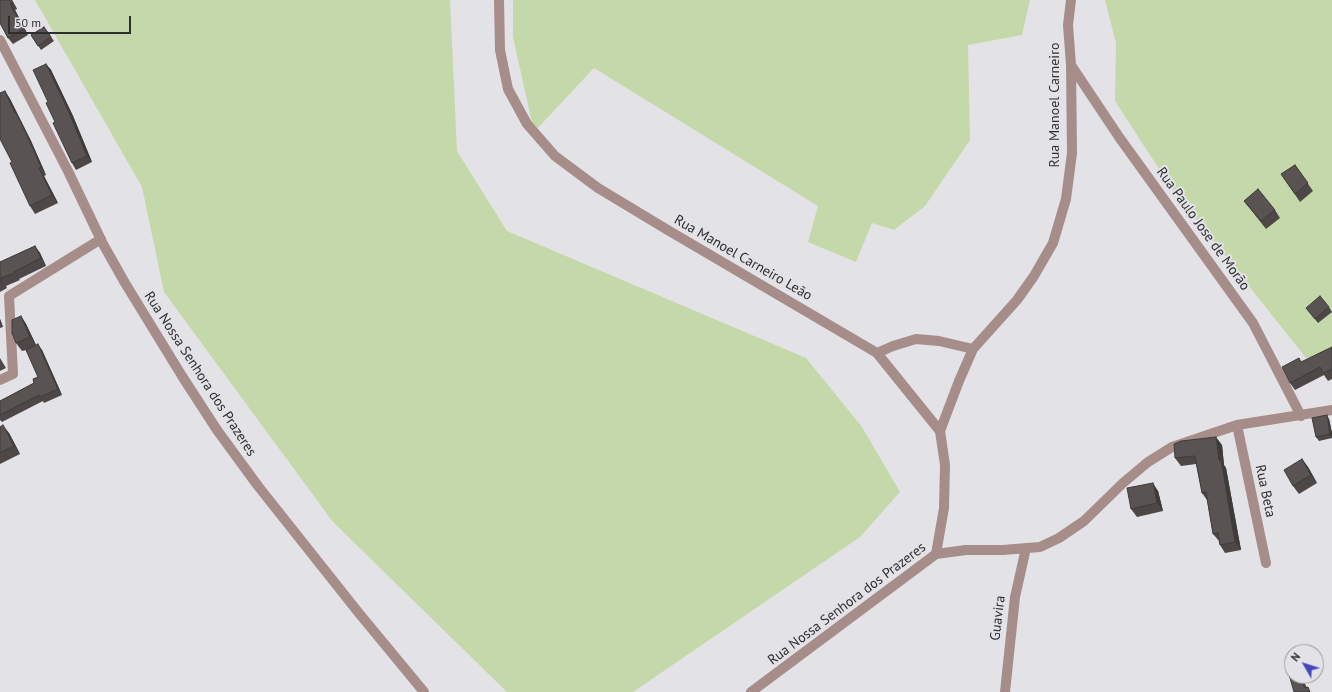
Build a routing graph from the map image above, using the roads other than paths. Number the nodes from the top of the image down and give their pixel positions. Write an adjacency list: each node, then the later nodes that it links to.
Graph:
1 (498, 0): 7 (street, Rua Manoel Carneiro Leão)
2 (1071, 0): 4 (street, Rua Manoel Carneiro)
3 (0, 40): 5 (street, Rua Nossa Senhora dos Prazeres)
4 (1071, 65): 6 (street, Rua Manoel Carneiro); 10 (street, Rua Paulo Jose de Morão)
5 (101, 239): 8 (street); 16 (street, Rua Nossa Senhora dos Prazeres)
6 (973, 349): 7 (street); 12 (street, Rua Manoel Carneiro)
7 (877, 353): 12 (street, Rua Manoel Carneiro Leão)
8 (0, 380)
9 (1332, 410): 10 (street, Rua Nossa Senhora dos Prazeres)
10 (1301, 416): 11 (street, Rua Nossa Senhora dos Prazeres)
11 (1237, 425): 13 (street, Rua Nossa Senhora dos Prazeres); 15 (street, Rua Beta)
12 (940, 431): 14 (street)
13 (1026, 548): 14 (street, Rua Nossa Senhora dos Prazeres); 18 (street, Guavira)
14 (936, 554): 17 (street, Rua Nossa Senhora dos Prazeres)
15 (1266, 563)
16 (424, 692)
17 (751, 692)
18 (1005, 692)

